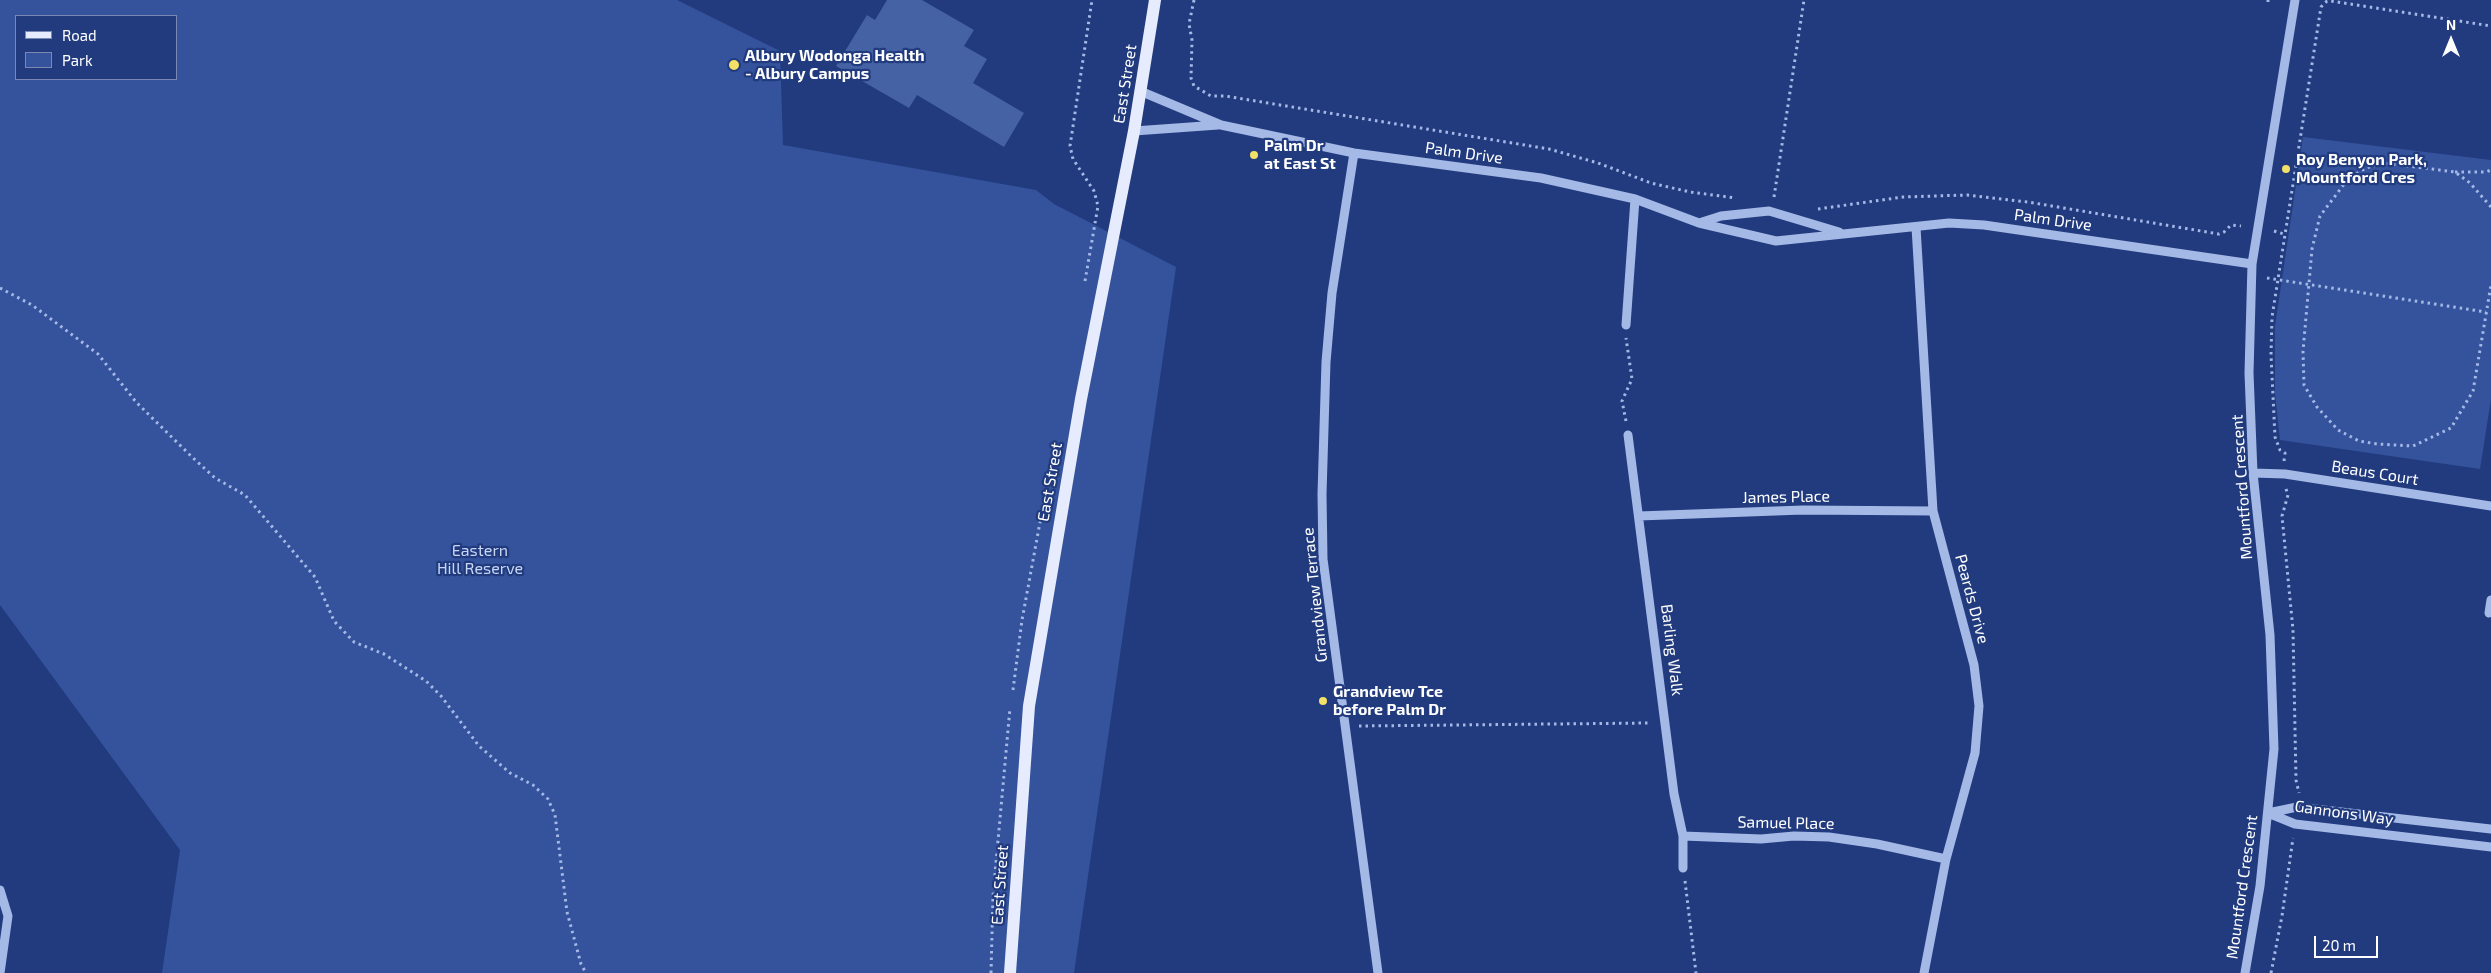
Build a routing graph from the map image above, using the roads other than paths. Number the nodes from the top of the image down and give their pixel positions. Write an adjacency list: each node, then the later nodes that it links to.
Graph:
1 (1155, 0): 3 (main road, East Street)
2 (2296, 0): 11 (street, Mountford Crescent)
3 (1140, 91): 4 (street, Palm Drive); 5 (main road, East Street)
4 (1221, 125): 5 (street, Palm Drive); 6 (street, Palm Drive)
5 (1134, 131): 28 (main road, East Street)
6 (1354, 153): 7 (street, Palm Drive); 29 (street, Grandview Terrace)
7 (1635, 199): 8 (street, Palm Drive); 12 (street)
8 (1699, 223): 10 (street, Palm Drive); 10 (street, Palm Drive)
9 (1916, 227): 10 (street, Palm Drive); 11 (street, Palm Drive); 16 (street, Peards Drive)
10 (1849, 234)
11 (2252, 264): 14 (street, Mountford Crescent)
12 (1626, 325)
13 (1628, 435): 17 (street, Barling Walk)
14 (2253, 473): 15 (street, Beaus Court); 20 (street, Mountford Crescent)
15 (2491, 506)
16 (1933, 511): 17 (street, James Place); 24 (street, Peards Drive)
17 (1639, 516): 22 (street, Barling Walk)
18 (2491, 600): 19 (street)
19 (2489, 613)
20 (2268, 813): 21 (street, Gannons Way); 23 (street, Gannons Way); 31 (street, Mountford Crescent)
21 (2491, 829)
22 (1683, 836): 24 (street, Samuel Place); 25 (street, Barling Walk)
23 (2491, 847)
24 (1946, 858): 30 (street, Peards Drive)
25 (1683, 868)
26 (0, 890): 27 (street)
27 (0, 973)
28 (1010, 973)
29 (1378, 973)
30 (1924, 973)
31 (2245, 973)

